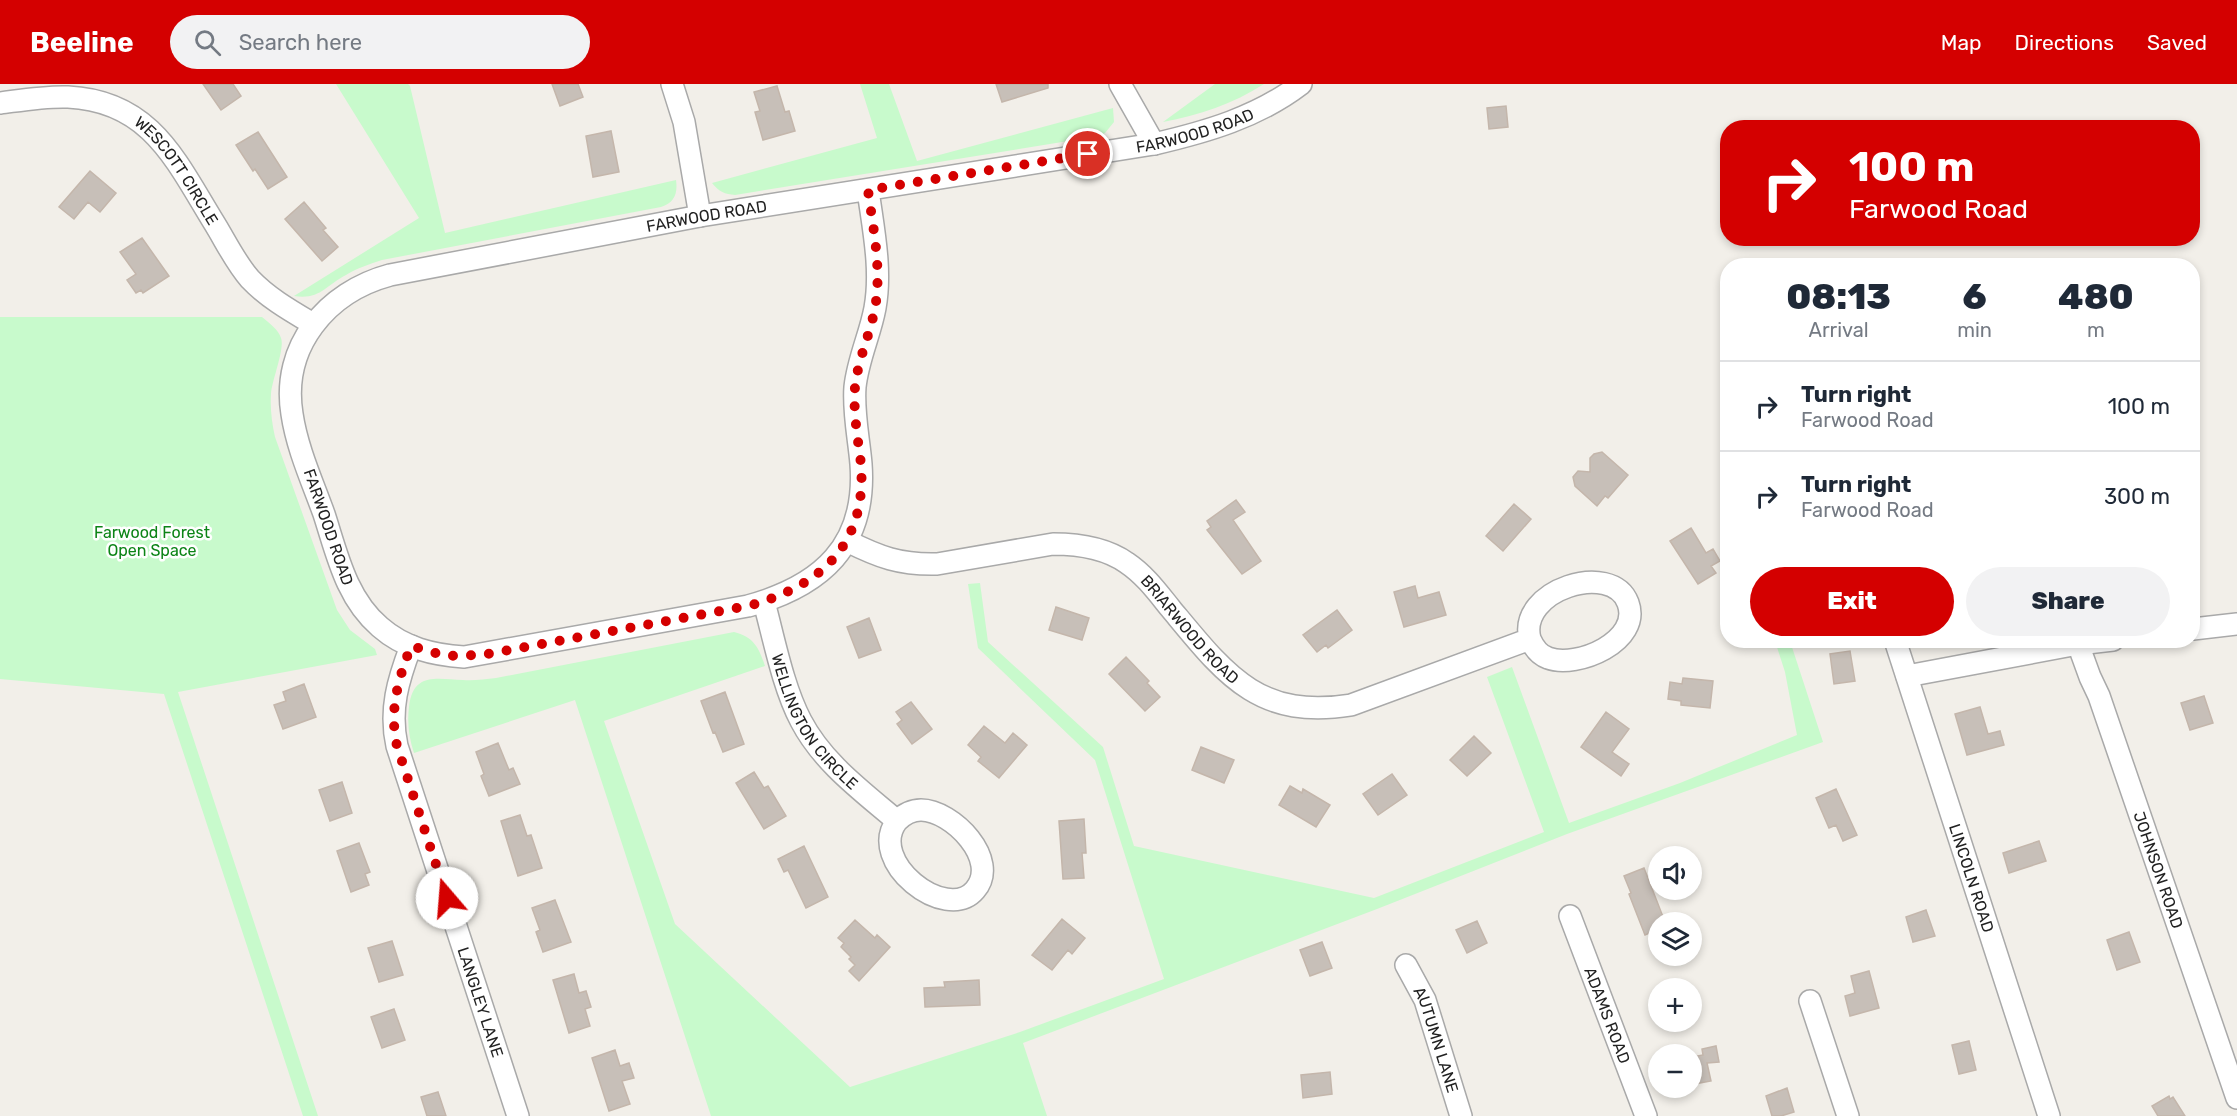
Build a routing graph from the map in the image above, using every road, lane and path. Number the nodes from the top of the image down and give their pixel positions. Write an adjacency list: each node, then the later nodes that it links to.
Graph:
1 (672, 84): 7 (street)
2 (1120, 84): 5 (street)
3 (1301, 84): 5 (street, FARWOOD ROAD)
4 (0, 103): 8 (street, WESCOTT CIRCLE)
5 (1154, 144): 6 (street, FARWOOD ROAD)
6 (868, 190): 7 (street, FARWOOD ROAD); 9 (street, FARWOOD ROAD)
7 (700, 216): 8 (street, FARWOOD ROAD)
8 (313, 324): 14 (street, FARWOOD ROAD)
9 (847, 541): 10 (street, FARWOOD ROAD); 13 (street, BRIARWOOD ROAD)
10 (764, 602): 14 (street, FARWOOD ROAD); 19 (street, WELLINGTON CIRCLE)
11 (2237, 624): 12 (street)
12 (2200, 628)
13 (1530, 639): 13 (street)
14 (411, 646): 24 (street, LANGLEY LANE)
15 (1898, 648): 18 (street, LINCOLN ROAD)
16 (2057, 648): 18 (street)
17 (2080, 648): 23 (street, JOHNSON ROAD)
18 (1907, 676): 28 (street, LINCOLN ROAD)
19 (897, 821): 19 (street)
20 (1570, 916): 26 (street, ADAMS ROAD)
21 (1406, 965): 25 (street, AUTUMN LANE)
22 (1810, 1001): 27 (street)
23 (2237, 1098)
24 (518, 1116)
25 (1461, 1116)
26 (1646, 1116)
27 (1848, 1116)
28 (2049, 1116)

